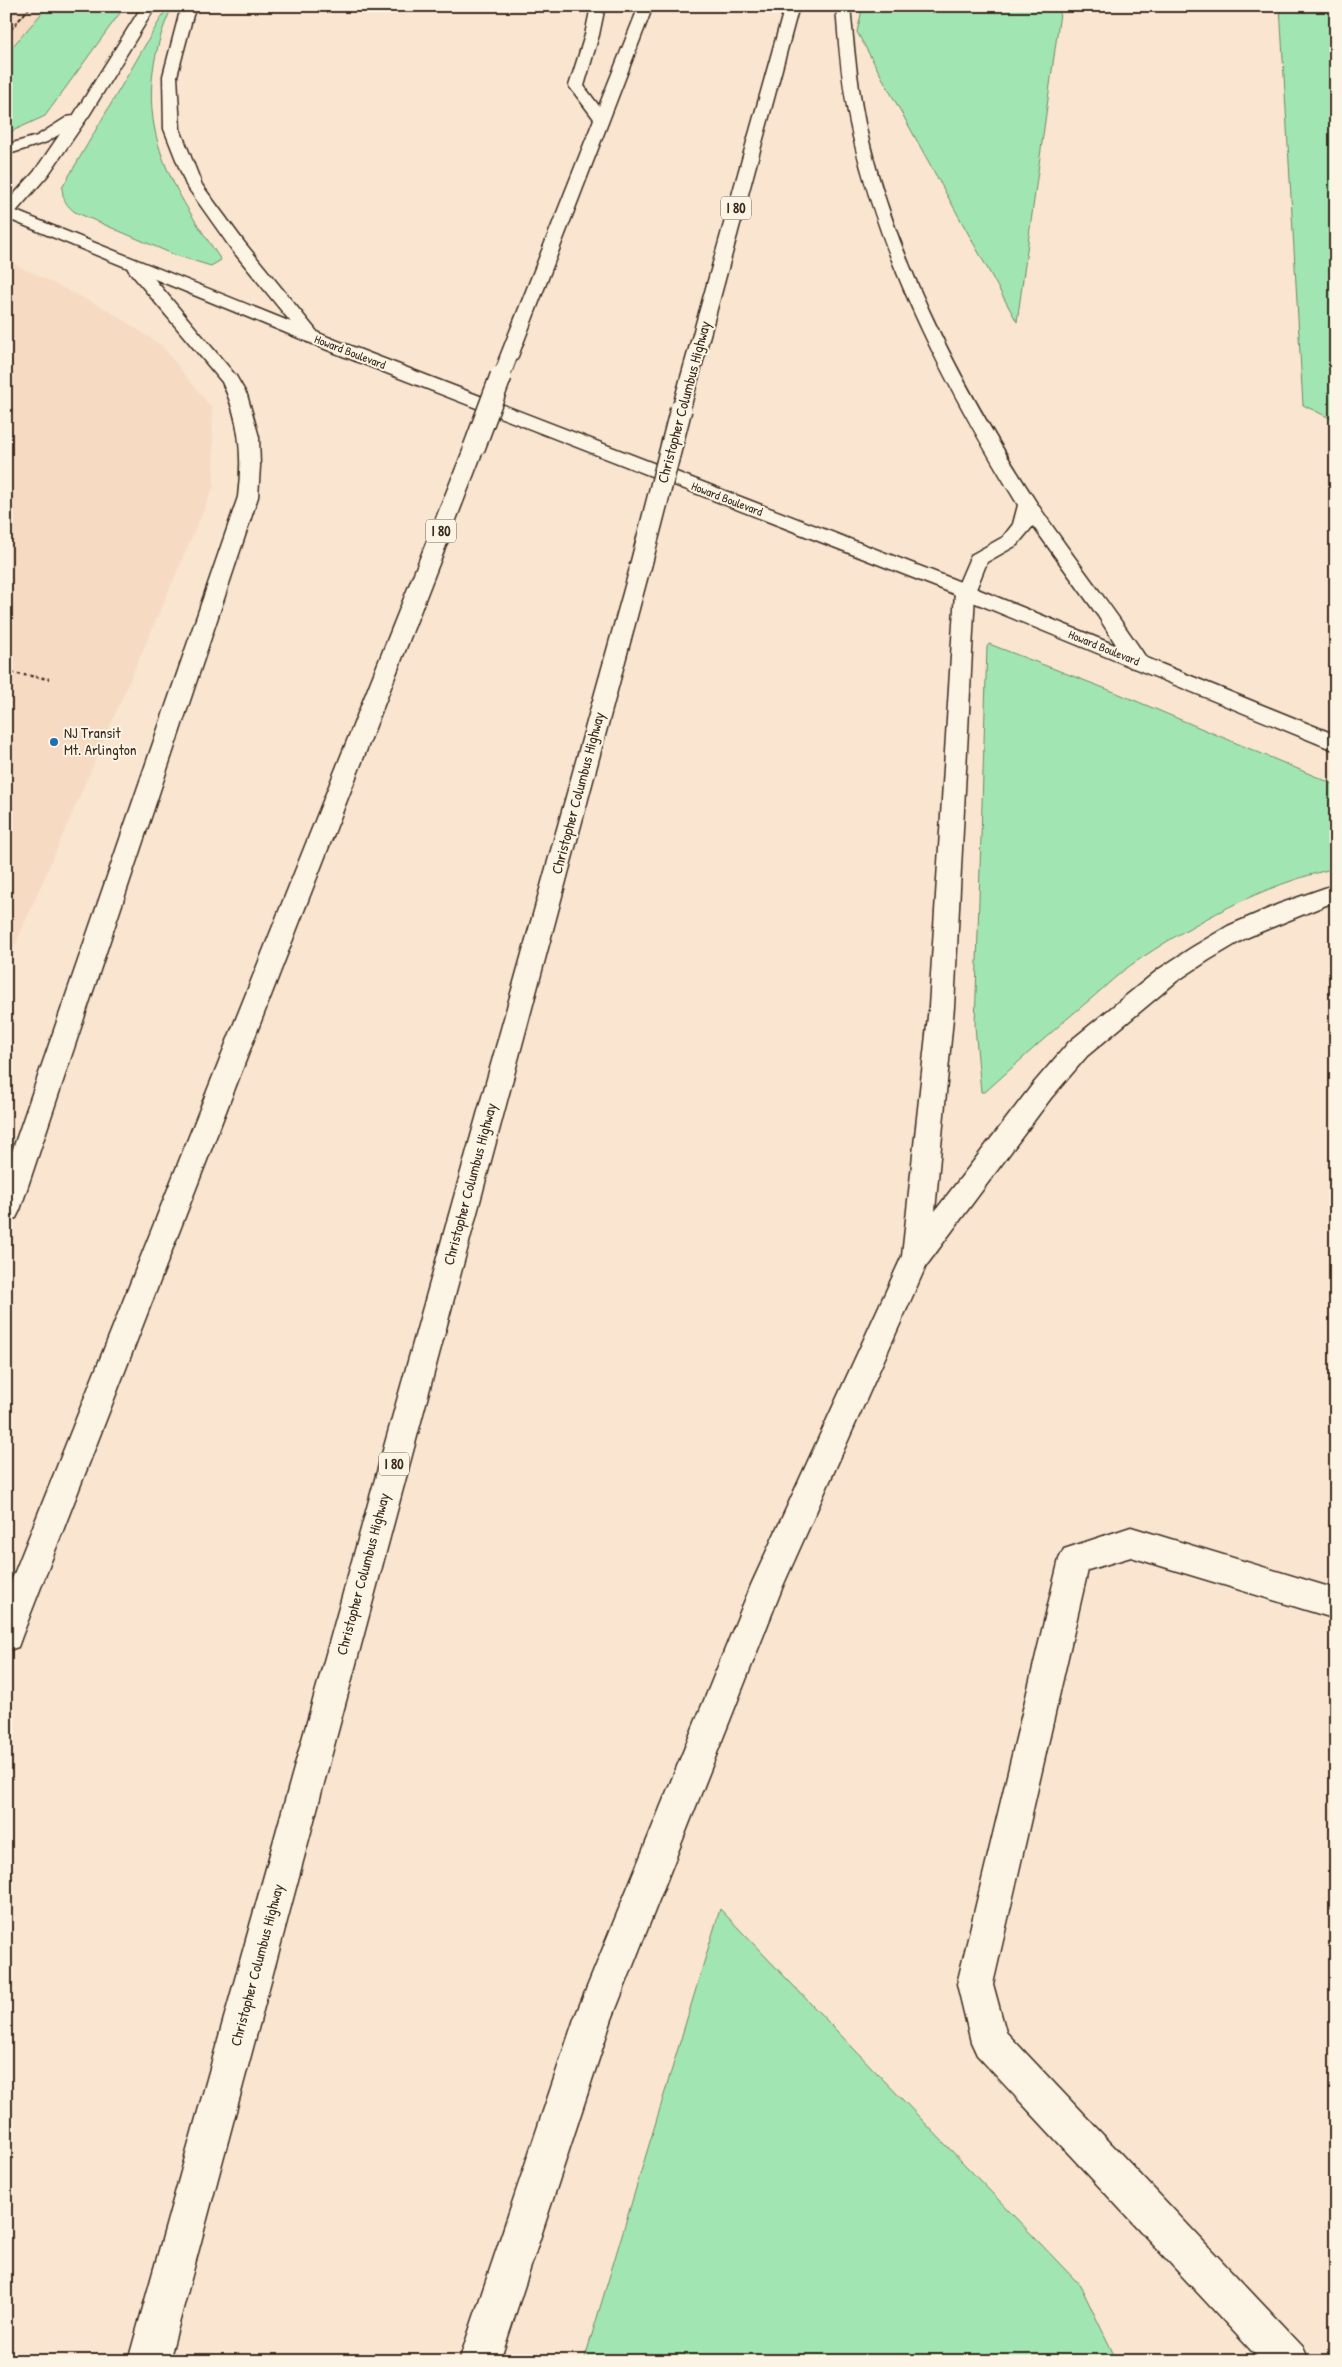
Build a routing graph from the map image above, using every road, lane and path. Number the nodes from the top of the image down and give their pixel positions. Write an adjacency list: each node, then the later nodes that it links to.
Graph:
1 (149, 6): 7 (main road)
2 (192, 6): 12 (main road)
3 (598, 6): 8 (main road)
4 (646, 6): 8 (main road, I 80)
5 (792, 6): 24 (main road, Christopher Columbus Highway / I 80, bridge)
6 (842, 6): 13 (main road)
7 (82, 114): 9 (main road); 10 (main road)
8 (602, 119): 23 (main road, I 80, bridge)
9 (6, 150)
10 (6, 212): 11 (main road, Howard Boulevard)
11 (136, 268): 12 (main road, Howard Boulevard); 20 (main road)
12 (313, 338): 14 (main road, Howard Boulevard)
13 (1028, 505): 14 (main road); 15 (main road)
14 (965, 592): 15 (main road, Howard Boulevard); 21 (main road)
15 (1138, 662): 18 (main road, Howard Boulevard)
16 (6, 672): 17 (path)
17 (49, 678)
18 (1336, 744)
19 (1336, 892): 21 (main road)
20 (6, 1210)
21 (915, 1259): 25 (main road)
22 (1336, 1604): 26 (main road)
23 (6, 1636)
24 (148, 2361)
25 (479, 2361)
26 (1290, 2361)

